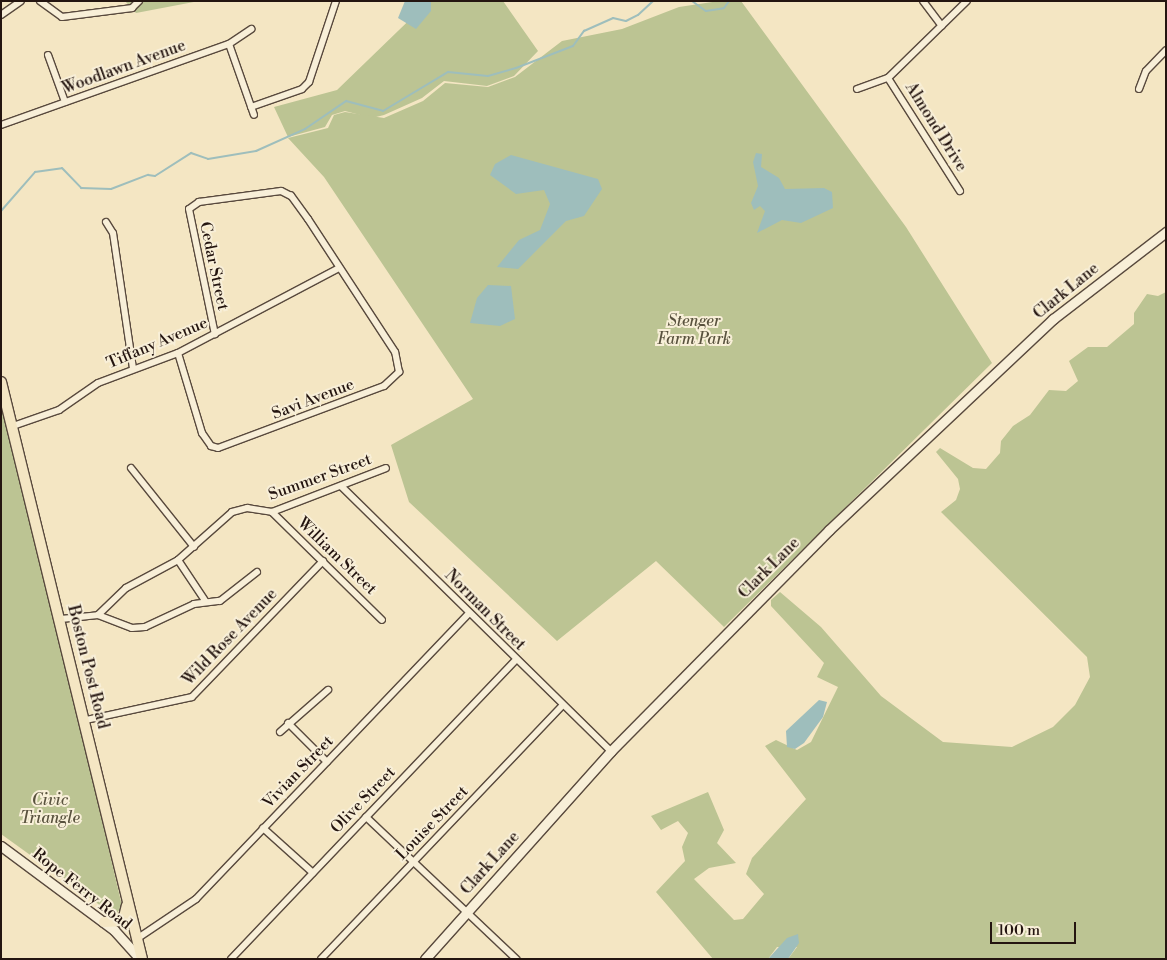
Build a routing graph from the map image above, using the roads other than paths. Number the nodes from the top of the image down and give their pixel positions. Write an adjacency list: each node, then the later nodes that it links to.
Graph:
1 (21, 1): 7 (street)
2 (40, 1): 3 (street)
3 (139, 1)
4 (336, 1): 17 (street)
5 (923, 1): 8 (street)
6 (967, 1): 8 (street)
7 (1, 15)
8 (942, 26): 13 (street)
9 (251, 29): 10 (street, Woodlawn Avenue)
10 (229, 44): 16 (street, Woodlawn Avenue); 17 (street)
11 (1166, 50): 15 (street)
12 (48, 55): 16 (street)
13 (888, 78): 14 (street); 20 (street, Almond Drive)
14 (858, 88)
15 (1139, 89)
16 (65, 102): 19 (street, Woodlawn Avenue)
17 (251, 107): 18 (street)
18 (254, 115)
19 (1, 125)
20 (960, 191)
21 (106, 222): 26 (street)
22 (1166, 232): 48 (main road, Clark Lane)
23 (339, 268): 24 (street, Tiffany Avenue); 24 (street, Cedar Street); 25 (street, Savi Avenue)
24 (215, 334): 25 (street, Tiffany Avenue)
25 (178, 353): 26 (street, Tiffany Avenue)
26 (133, 369): 28 (street, Tiffany Avenue)
27 (2, 385): 28 (main road, Boston Post Road)
28 (13, 426): 40 (main road, Boston Post Road)
29 (131, 468): 33 (street)
30 (386, 468): 31 (street, Summer Street)
31 (341, 486): 32 (street, Summer Street); 38 (street, Norman Street)
32 (272, 512): 33 (street, Summer Street); 35 (street, William Street)
33 (194, 547): 34 (street, Summer Street)
34 (178, 560): 37 (street); 39 (street, Summer Street)
35 (322, 561): 41 (street, William Street); 45 (street, Wild Rose Avenue)
36 (257, 572): 37 (street)
37 (206, 602): 39 (street)
38 (469, 614): 42 (street, Norman Street); 49 (street, Vivian Street)
39 (98, 615): 40 (street)
40 (61, 619): 45 (main road, Boston Post Road)
41 (382, 620)
42 (516, 660): 44 (street, Norman Street); 50 (street, Olive Street)
43 (328, 690): 46 (street)
44 (562, 706): 48 (street, Norman Street); 53 (street, Louise Street)
45 (86, 720): 55 (main road, Boston Post Road)
46 (288, 723): 47 (street); 49 (street)
47 (280, 732)
48 (611, 751): 56 (main road, Clark Lane)
49 (327, 762): 51 (street, Vivian Street)
50 (366, 817): 53 (street); 54 (street, Olive Street)
51 (263, 828): 54 (street); 58 (street, Vivian Street)
52 (1, 846): 57 (main road, Rope Ferry Road)
53 (414, 862): 56 (street); 61 (street, Louise Street)
54 (313, 873): 60 (street, Olive Street)
55 (128, 889): 57 (main road); 58 (main road, Boston Post Road)
56 (466, 911): 62 (main road, Clark Lane); 63 (street)
57 (104, 922): 59 (main road, Rope Ferry Road)
58 (138, 938): 59 (main road, Boston Post Road)
59 (141, 959)
60 (231, 959)
61 (321, 959)
62 (425, 959)
63 (516, 959)

